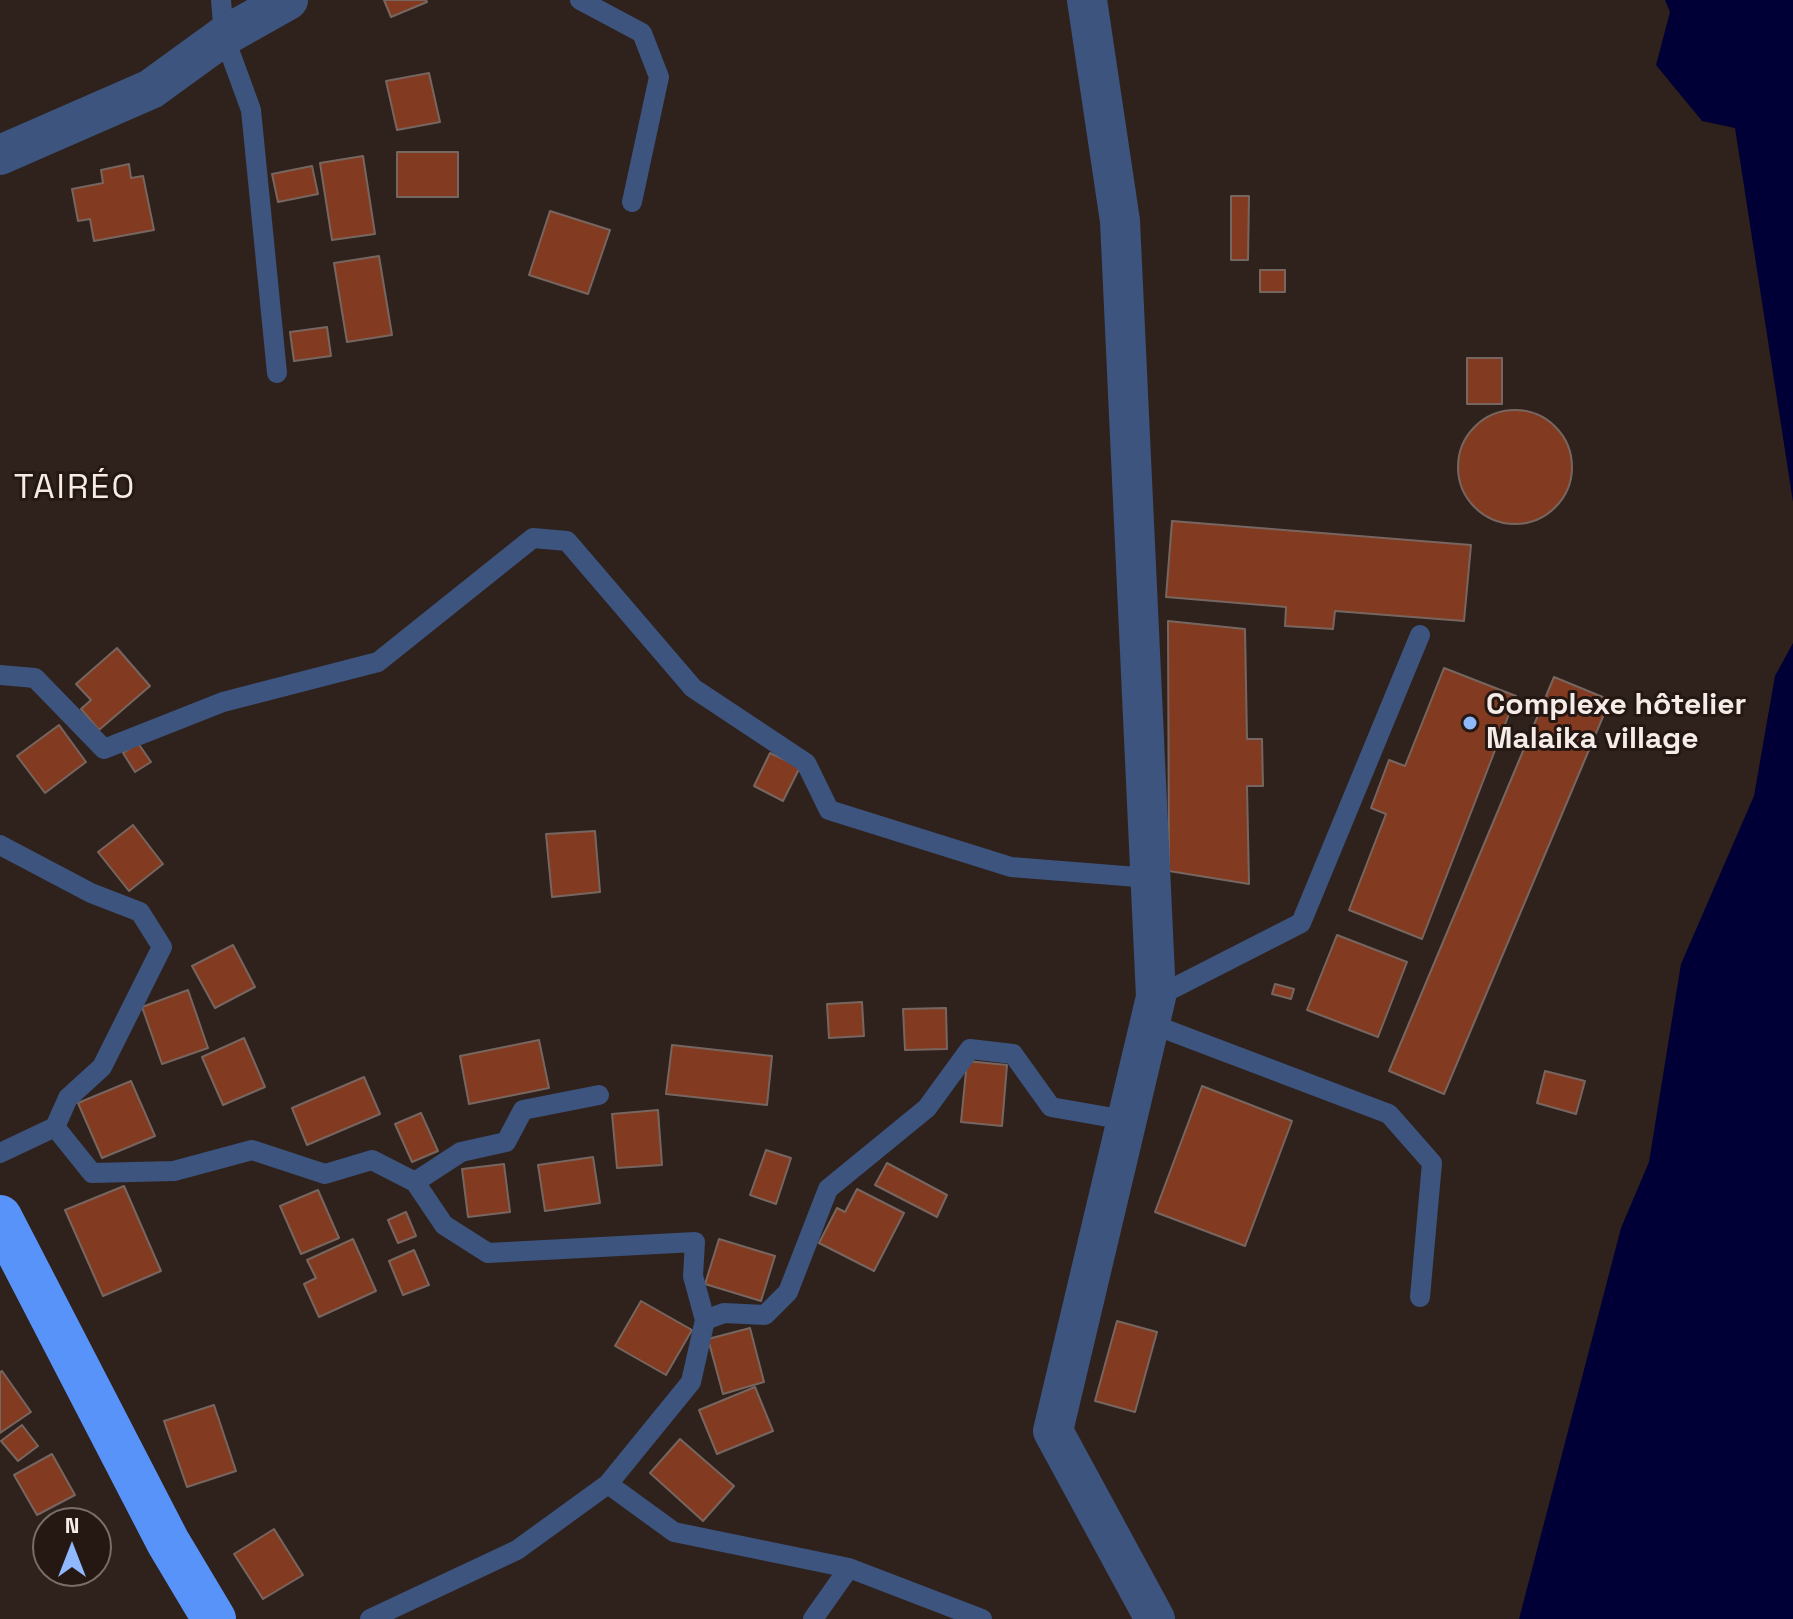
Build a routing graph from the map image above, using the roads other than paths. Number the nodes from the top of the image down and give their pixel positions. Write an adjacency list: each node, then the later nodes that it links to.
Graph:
1 (288, 0): 4 (street)
2 (580, 0): 6 (lane)
3 (1087, 0): 11 (street)
4 (222, 18): 5 (street); 7 (lane)
5 (0, 155)
6 (632, 202)
7 (277, 373)
8 (1420, 635): 12 (lane)
9 (0, 675): 11 (lane)
10 (0, 845): 15 (lane)
11 (1150, 878): 12 (street)
12 (1153, 1010): 14 (street); 19 (lane)
13 (599, 1095): 17 (lane)
14 (1125, 1120): 20 (lane); 27 (street)
15 (55, 1127): 16 (lane); 17 (lane)
16 (0, 1153)
17 (415, 1182): 20 (lane)
18 (0, 1217): 23 (highway)
19 (1420, 1297)
20 (705, 1320): 21 (lane)
21 (608, 1484): 22 (lane); 24 (lane)
22 (849, 1568): 25 (lane); 26 (lane)
23 (214, 1619)
24 (370, 1619)
25 (813, 1619)
26 (982, 1619)
27 (1155, 1619)

